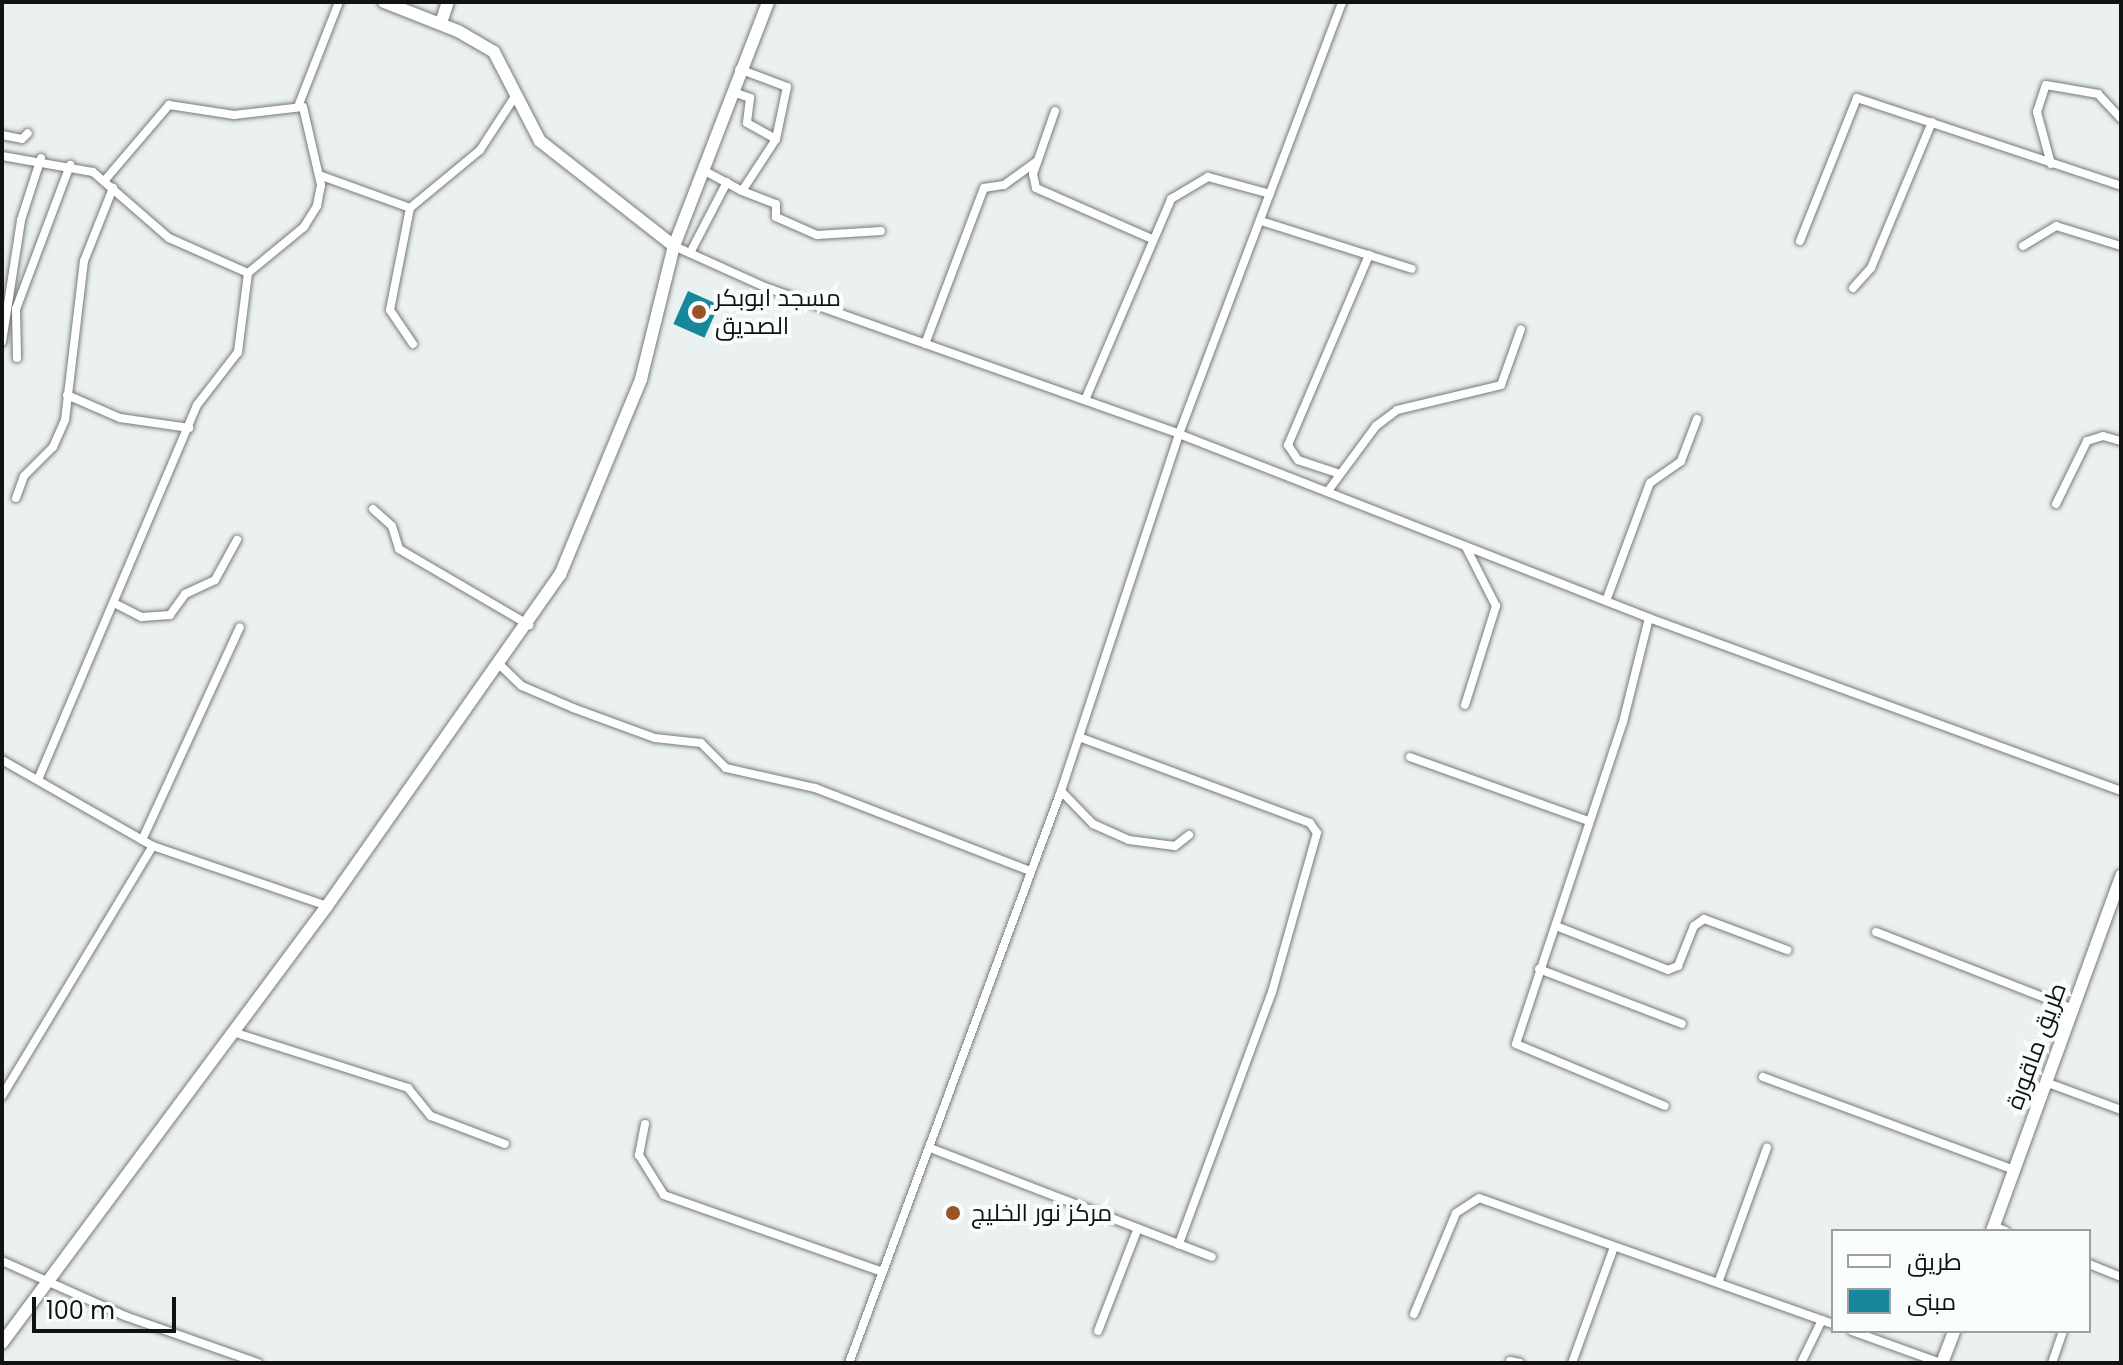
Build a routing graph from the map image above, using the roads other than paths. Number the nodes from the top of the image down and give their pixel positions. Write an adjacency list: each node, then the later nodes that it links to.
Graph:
1 (339, 2): 10 (street)
2 (384, 2): 6 (street)
3 (448, 2): 6 (street)
4 (768, 2): 7 (street)
5 (1342, 2): 29 (street)
6 (441, 23): 9 (street)
7 (739, 69): 8 (street); 16 (street)
8 (733, 92): 16 (street); 22 (street)
9 (514, 98): 30 (street); 35 (street)
10 (299, 104): 23 (street); 24 (street)
11 (1055, 111): 19 (street)
12 (2121, 119): 20 (street)
13 (1932, 122): 20 (street); 34 (street); 42 (street)
14 (28, 133): 15 (street)
15 (2, 135)
16 (776, 139): 28 (street)
17 (2, 156): 18 (street)
18 (41, 158): 21 (street); 44 (street)
19 (1037, 161): 33 (street); 46 (street)
20 (2051, 164): 26 (street)
21 (70, 165): 24 (street); 47 (street)
22 (703, 170): 25 (street); 35 (street)
23 (319, 175): 30 (street); 41 (street)
24 (105, 180): 27 (street)
25 (727, 182): 28 (street); 38 (street)
26 (2121, 186)
27 (113, 188): 41 (street); 48 (street)
28 (742, 191): 32 (street)
29 (1270, 194): 31 (street); 33 (street)
30 (410, 208): 45 (street)
31 (1261, 221): 39 (street); 52 (street)
32 (881, 231)
33 (1150, 238): 49 (street)
34 (1800, 241)
35 (674, 246): 38 (street); 64 (street)
36 (2023, 246): 37 (street)
37 (2121, 246)
38 (690, 253): 46 (street)
39 (1369, 255): 40 (street); 54 (street)
40 (1412, 269)
41 (248, 273): 51 (street)
42 (1853, 288)
43 (1521, 329): 54 (street)
44 (2, 342)
45 (413, 344)
46 (925, 344): 49 (street)
47 (17, 358)
48 (67, 395): 51 (street); 56 (street)
49 (1085, 400): 52 (street)
50 (1697, 419): 61 (street)
51 (189, 428): 62 (street)
52 (1179, 434): 55 (street); 68 (street)
53 (2121, 441): 57 (street)
54 (1340, 474): 55 (street)
55 (1328, 491): 60 (street)
56 (16, 498)
57 (2056, 504)
58 (373, 509): 64 (street)
59 (237, 540): 62 (street)
60 (1466, 547): 61 (street); 67 (street)
61 (1606, 601): 63 (street)
62 (114, 603): 71 (street)
63 (1649, 618): 73 (street); 74 (street)
64 (530, 626): 66 (street)
65 (240, 627): 76 (street)
66 (500, 665): 78 (street); 80 (street)
67 (1465, 705)
68 (1079, 737): 72 (street); 100 (street)
69 (1410, 757): 74 (street)
70 (2, 760): 71 (street)
71 (38, 780): 76 (street)
72 (1061, 791): 75 (street); 78 (street)
73 (2121, 791)
74 (1589, 821): 81 (street)
75 (1189, 835)
76 (142, 840): 77 (street)
77 (153, 846): 80 (street); 90 (street)
78 (1030, 871): 95 (street)
79 (2121, 876): 85 (street, طريق ماقورة)
80 (327, 906): 87 (street)
81 (1556, 926): 83 (street); 84 (street)
82 (1876, 932): 85 (street)
83 (1787, 950)
84 (1539, 969): 86 (street); 91 (street)
85 (2073, 1009): 89 (street, طريق ماقورة)
86 (1682, 1024)
87 (233, 1032): 94 (street); 107 (street)
88 (1763, 1077): 97 (street)
89 (2048, 1083): 92 (street); 97 (street, طريق ماقورة)
90 (2, 1096)
91 (1665, 1106)
92 (2121, 1110)
93 (645, 1124): 105 (street)
94 (505, 1144)
95 (930, 1148): 98 (street); 105 (street)
96 (1767, 1148): 108 (street)
97 (2014, 1170): 99 (street, طريق ماقورة)
98 (1138, 1228): 100 (street); 112 (street)
99 (1997, 1229)
100 (1179, 1244): 102 (street)
101 (1614, 1247): 108 (street); 109 (street); 121 (street)
102 (1212, 1257)
103 (2, 1261): 107 (street)
104 (2091, 1265): 106 (street)
105 (883, 1272): 119 (street)
106 (2121, 1277)
107 (46, 1283): 116 (street); 118 (street)
108 (1718, 1283): 110 (street)
109 (1414, 1314)
110 (1822, 1320): 111 (street); 122 (street)
111 (1831, 1323)
112 (1098, 1331)
113 (1858, 1333): 123 (street)
114 (1953, 1333): 123 (street)
115 (2062, 1334): 124 (street)
116 (2, 1343)
117 (1510, 1361): 120 (street)
118 (258, 1363)
119 (849, 1363)
120 (1520, 1363)
121 (1572, 1363)
122 (1801, 1363)
123 (1942, 1363)
124 (2052, 1363)

